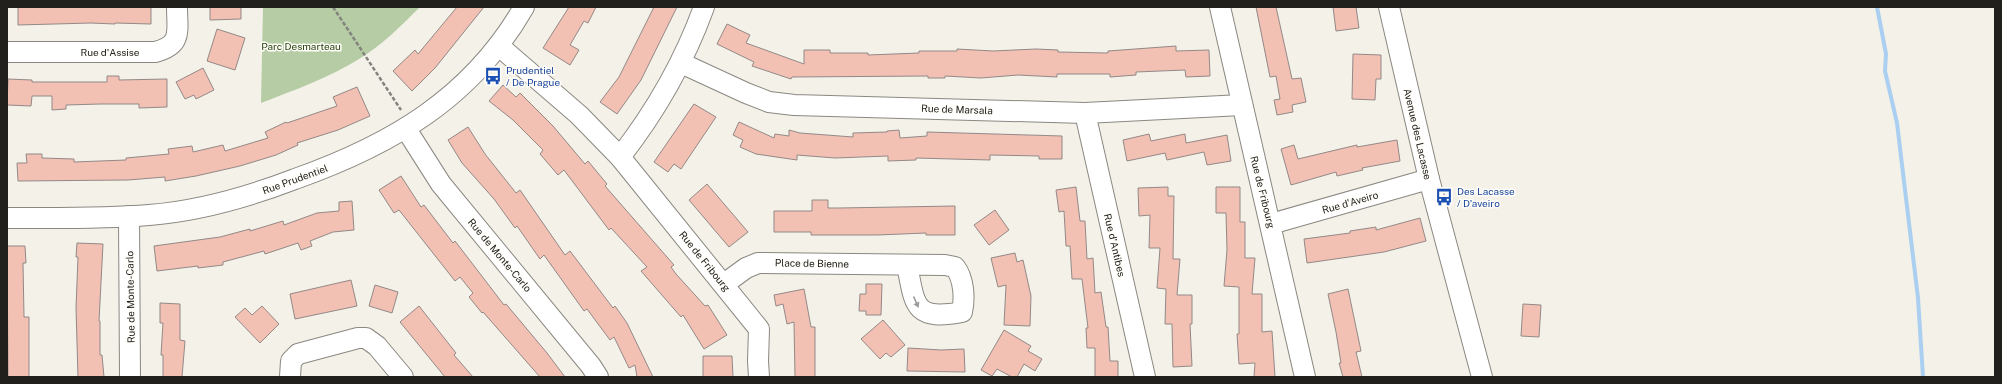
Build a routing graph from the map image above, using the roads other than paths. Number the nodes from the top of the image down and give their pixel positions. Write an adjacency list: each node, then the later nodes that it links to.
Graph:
1 (177, 7): 7 (street, Rue d'Assise)
2 (524, 7): 6 (street, Rue Prudentiel)
3 (704, 7): 8 (street)
4 (1220, 7): 9 (street, Rue de Fribourg)
5 (1389, 7): 13 (street, Avenue des Lacasse)
6 (498, 46): 11 (street, Rue Prudentiel); 12 (street, Rue de Fribourg)
7 (7, 52)
8 (681, 63): 10 (street, Rue de Marsala); 12 (street)
9 (1242, 105): 10 (street, Rue de Marsala); 16 (street, Rue de Fribourg)
10 (1086, 113): 24 (street, Rue d'Antibes)
11 (409, 128): 14 (street, Rue Prudentiel); 22 (street, Rue de Monte-Carlo)
12 (620, 157): 18 (street, Rue de Fribourg)
13 (1429, 179): 16 (street, Rue d'Aveiro); 26 (street, Avenue des Lacasse)
14 (129, 216): 15 (street, Rue Prudentiel); 19 (street, Rue de Monte-Carlo)
15 (7, 218)
16 (1271, 224): 25 (street, Rue de Fribourg)
17 (907, 265): 18 (street, Place de Bienne)
18 (724, 284): 23 (street, Rue de Fribourg)
19 (130, 377)
20 (290, 377): 21 (street)
21 (403, 377)
22 (598, 377)
23 (759, 377)
24 (1145, 377)
25 (1305, 377)
26 (1482, 377)

